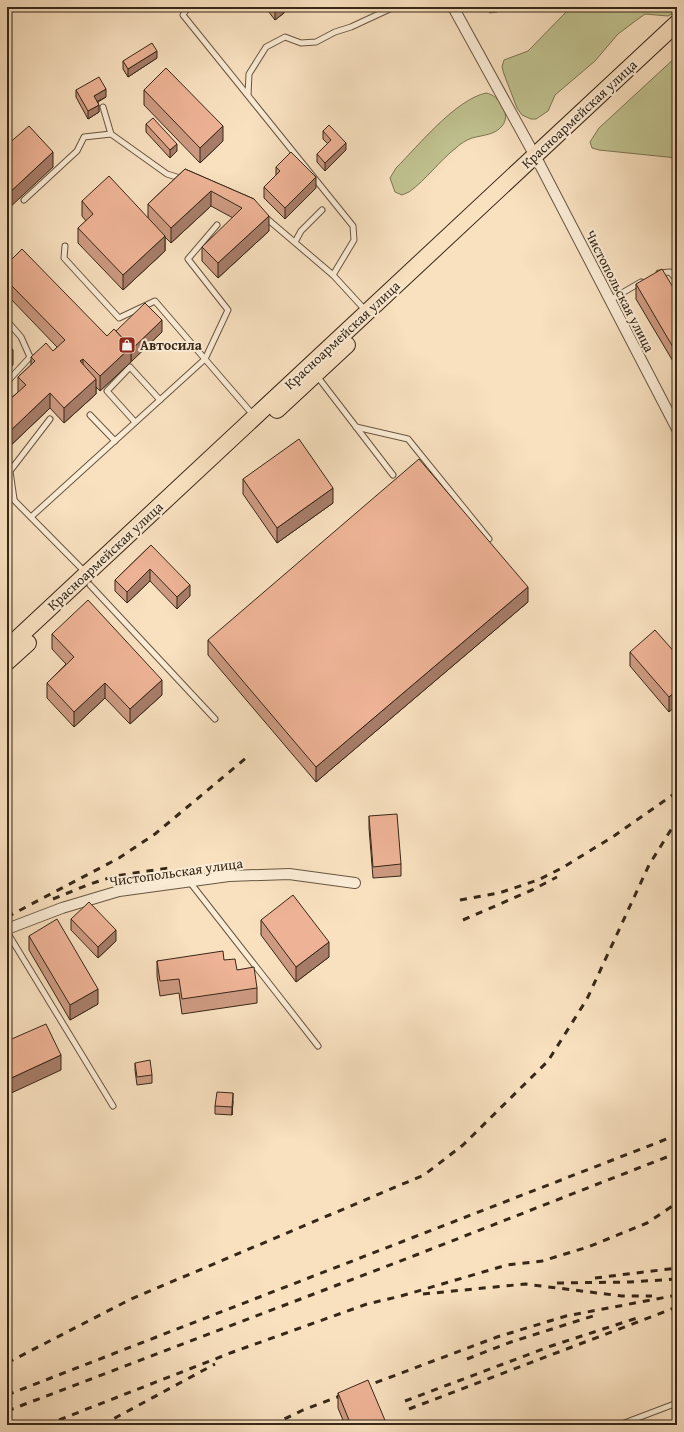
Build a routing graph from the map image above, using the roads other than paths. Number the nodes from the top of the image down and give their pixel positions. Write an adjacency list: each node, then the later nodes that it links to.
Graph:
1 (188, 7): 6 (lane)
2 (394, 7): 6 (lane)
3 (453, 7): 9 (street, Чистопольская улица)
4 (677, 23): 9 (main road, Красноармейская улица)
5 (677, 38): 9 (main road, Красноармейская улица)
6 (248, 95): 18 (lane)
7 (103, 107): 8 (lane)
8 (111, 134): 10 (lane); 11 (lane)
9 (537, 160): 21 (street, Чистопольская улица); 22 (main road, Красноармейская улица); 25 (main road, Красноармейская улица)
10 (189, 181)
11 (24, 200)
12 (322, 210): 15 (lane)
13 (258, 212): 15 (lane)
14 (217, 225): 24 (lane)
15 (295, 242): 18 (lane)
16 (65, 246): 24 (lane)
17 (654, 274): 20 (lane)
18 (333, 275): 22 (lane)
19 (648, 278): 21 (lane)
20 (677, 280)
21 (609, 301): 33 (street, Чистопольская улица)
22 (366, 312): 29 (main road, Красноармейская улица)
23 (7, 321): 26 (lane)
24 (205, 359): 27 (lane); 29 (lane)
25 (316, 374): 32 (lane); 40 (main road, Красноармейская улица)
26 (7, 382)
27 (160, 400): 31 (lane); 31 (lane)
28 (90, 415): 34 (lane)
29 (254, 416): 40 (main road, Красноармейская улица)
30 (50, 419): 37 (lane)
31 (135, 422): 34 (lane)
32 (356, 427): 35 (lane); 39 (lane)
33 (677, 429)
34 (115, 441): 38 (lane)
35 (393, 475)
36 (7, 493): 37 (lane)
37 (14, 500): 38 (lane)
38 (31, 517): 40 (lane)
39 (489, 539)
40 (88, 579): 41 (main road, Красноармейская улица); 42 (main road, Красноармейская улица); 43 (lane)
41 (7, 648)
42 (7, 662)
43 (215, 719)
44 (189, 881): 45 (street, Чистопольская улица); 46 (street, Чистопольская улица); 47 (lane)
45 (355, 883)
46 (7, 930): 48 (lane)
47 (318, 1046)
48 (113, 1106)
49 (677, 1403): 50 (lane)
50 (619, 1425)

